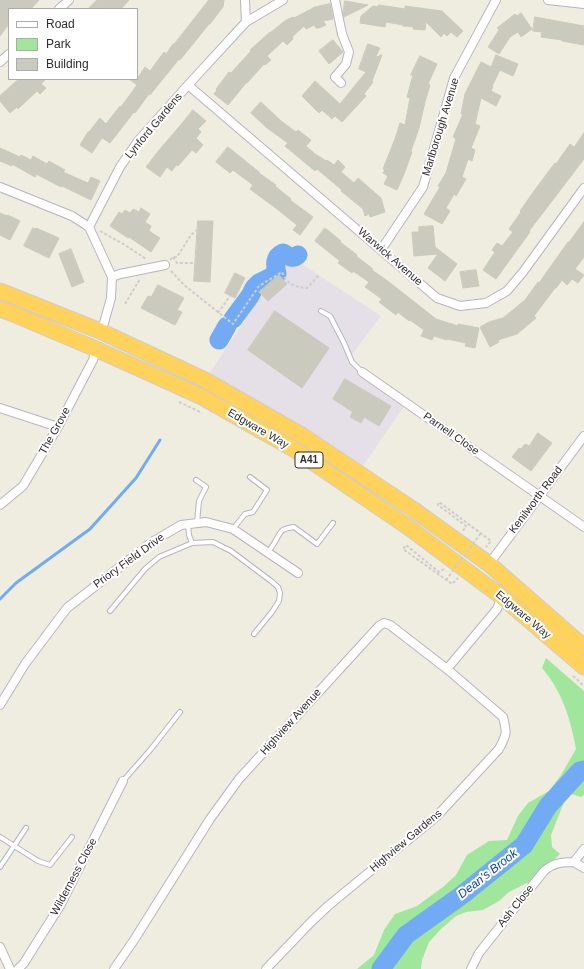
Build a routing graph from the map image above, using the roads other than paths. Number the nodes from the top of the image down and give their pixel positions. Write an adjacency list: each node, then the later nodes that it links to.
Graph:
1 (69, 0): 8 (street)
2 (245, 0): 9 (street)
3 (283, 0): 9 (street, Lynford Gardens)
4 (334, 0): 12 (street)
5 (496, 0): 17 (street, Marlborough Avenue)
6 (548, 0): 7 (street)
7 (584, 4)
8 (60, 8)
9 (246, 22): 13 (street, Lynford Gardens)
10 (8, 55): 11 (street)
11 (0, 62)
12 (341, 83)
13 (188, 85): 16 (street, Lynford Gardens); 17 (street, Warwick Avenue)
14 (0, 187): 16 (street)
15 (584, 188): 17 (street, Warwick Avenue)
16 (89, 227): 19 (street)
17 (381, 250)
18 (161, 266): 19 (street)
19 (112, 277): 23 (street)
20 (0, 291): 23 (highway, Edgware Way / A41)
21 (0, 309): 24 (highway, Edgware Way / A41)
22 (321, 311): 25 (lane)
23 (100, 331): 40 (highway, Edgware Way / A41)
24 (96, 349): 27 (street, The Grove); 42 (highway, Edgware Way / A41)
25 (362, 372): 31 (street, Parnell Close)
26 (0, 408): 27 (street)
27 (58, 427): 32 (street, The Grove)
28 (584, 436): 31 (street, Kenilworth Road)
29 (250, 477): 37 (lane)
30 (196, 480): 33 (lane)
31 (540, 496): 36 (street, Parnell Close); 40 (street, Kenilworth Road)
32 (0, 505)
33 (197, 523): 35 (street, Priory Field Drive); 37 (street, Priory Field Drive)
34 (333, 523): 39 (lane)
35 (188, 524): 38 (lane); 48 (street, Priory Field Drive)
36 (584, 527)
37 (233, 529): 39 (street, Priory Field Drive)
38 (192, 543): 43 (lane); 44 (lane)
39 (268, 553): 41 (street, Priory Field Drive)
40 (489, 564): 45 (highway, Edgware Way / A41)
41 (298, 573)
42 (502, 597): 46 (highway, Edgware Way / A41); 47 (street)
43 (110, 611)
44 (254, 634)
45 (584, 647)
46 (584, 667)
47 (447, 669): 62 (street, Highview Avenue); 63 (street, Highview Gardens)
48 (0, 704)
49 (180, 712): 50 (lane)
50 (123, 781): 61 (street, Wilderness Close)
51 (26, 828): 54 (lane)
52 (0, 837): 54 (lane)
53 (72, 837): 54 (lane)
54 (14, 846): 57 (lane)
55 (584, 849): 56 (street)
56 (574, 862): 58 (street); 64 (street, Ash Close)
57 (0, 867)
58 (584, 868)
59 (0, 947): 60 (street)
60 (10, 969)
61 (18, 969)
62 (114, 969)
63 (266, 969)
64 (471, 969)

